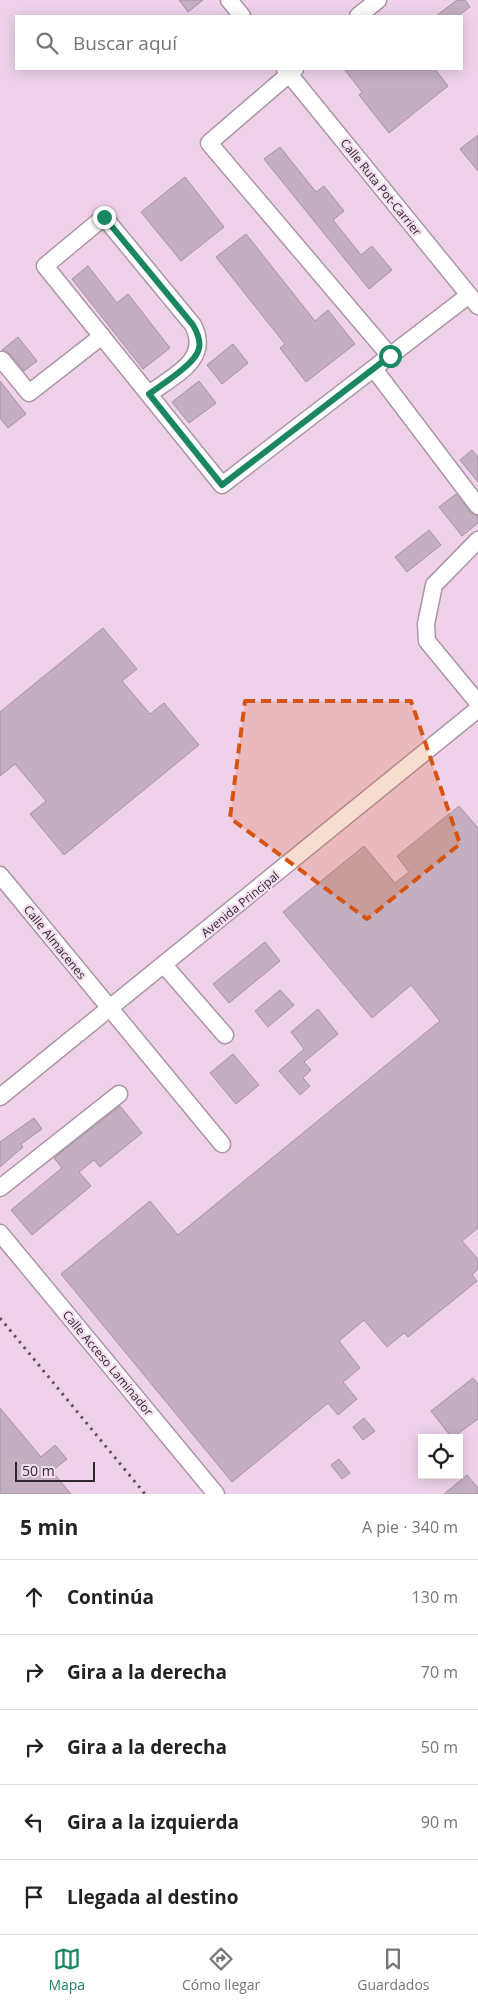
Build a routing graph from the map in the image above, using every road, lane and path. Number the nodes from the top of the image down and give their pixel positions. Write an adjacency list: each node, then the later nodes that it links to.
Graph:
1 (229, 0): 3 (street)
2 (378, 0): 4 (street)
3 (241, 15)
4 (359, 15)
5 (290, 70): 6 (street, Calle Ruta Pot-Carrier); 8 (street)
6 (474, 301): 8 (street)
7 (102, 336): 9 (street); 11 (street); 11 (street)
8 (390, 356): 10 (street)
9 (2, 360)
10 (374, 369): 11 (street); 12 (street)
11 (149, 394)
12 (478, 506)
13 (478, 540): 14 (street)
14 (478, 703)
15 (478, 709): 17 (street, Avenida Principal)
16 (0, 875): 18 (street, Calle Almacenes)
17 (164, 965): 18 (street, Avenida Principal); 19 (street)
18 (110, 1009): 21 (street, Avenida Principal); 22 (street, Calle Almacenes)
19 (225, 1036)
20 (119, 1094): 23 (street)
21 (0, 1097)
22 (222, 1144)
23 (0, 1188)
24 (0, 1233): 25 (street, Calle Acceso Laminador)
25 (216, 1494)

